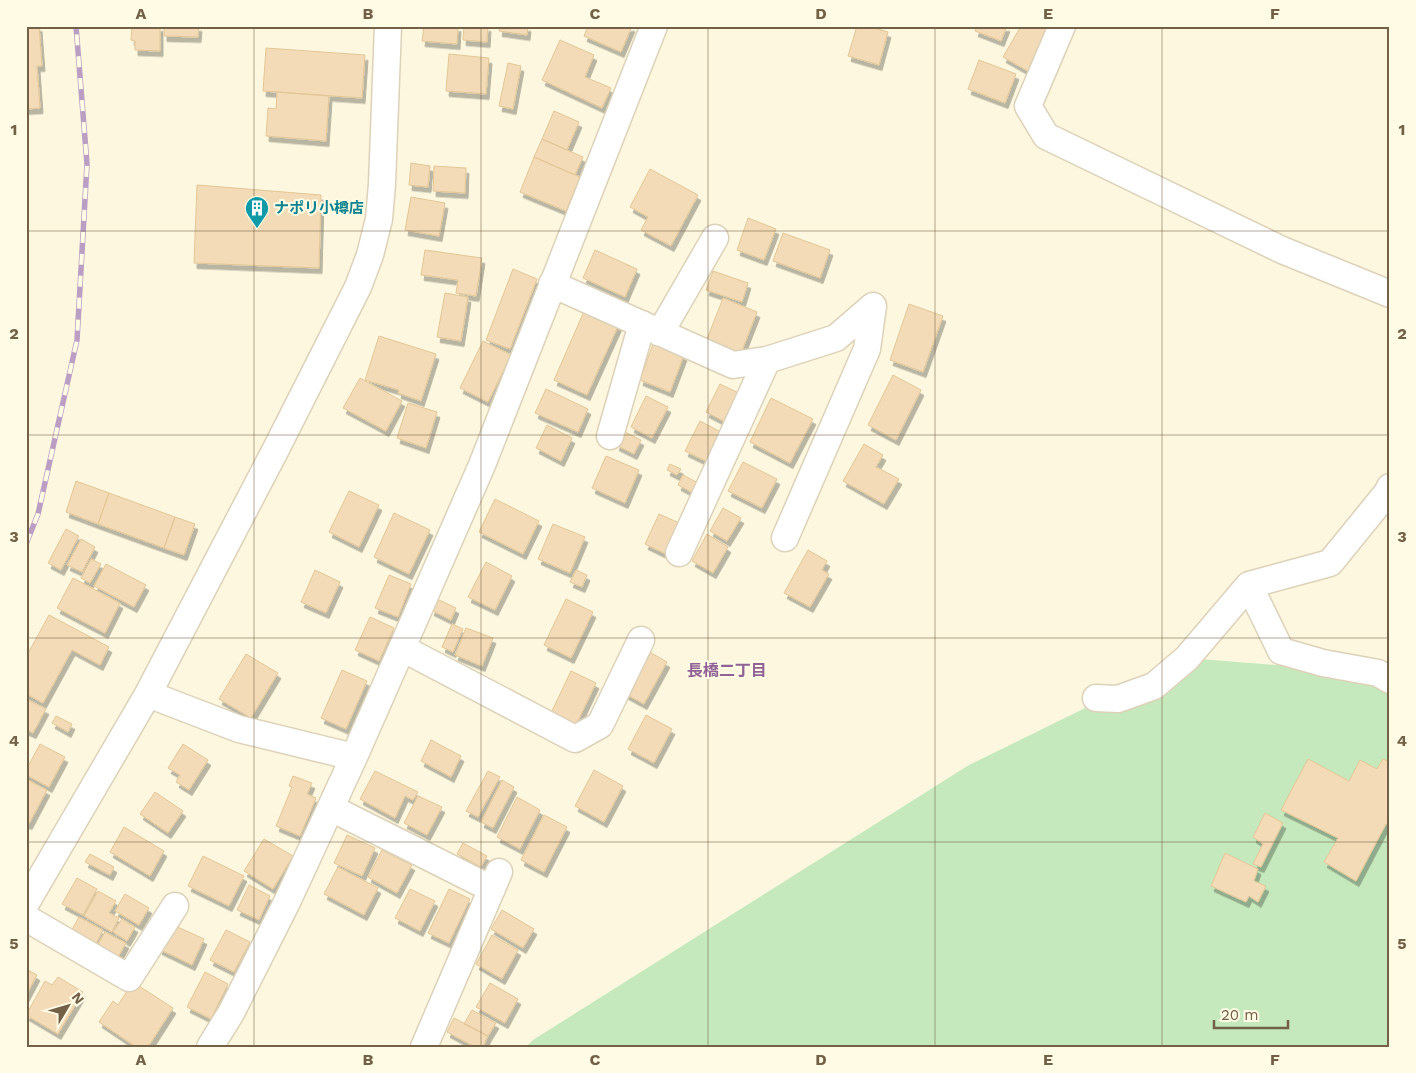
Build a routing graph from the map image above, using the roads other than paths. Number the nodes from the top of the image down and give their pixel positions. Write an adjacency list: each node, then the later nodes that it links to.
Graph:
1 (388, 26): 17 (street)
2 (654, 26): 5 (street)
3 (1062, 26): 6 (street)
4 (715, 238): 7 (street)
5 (552, 284): 7 (street); 15 (street)
6 (1390, 294)
7 (651, 328): 8 (street); 9 (street)
8 (767, 360): 11 (street); 12 (street)
9 (610, 436)
10 (1390, 487): 13 (street)
11 (785, 538)
12 (679, 553)
13 (1249, 586): 16 (street); 18 (street)
14 (641, 640): 15 (street)
15 (402, 648): 19 (street)
16 (1390, 680)
17 (148, 694): 19 (street); 21 (street)
18 (1096, 698)
19 (354, 757): 20 (street)
20 (331, 808): 24 (street); 25 (street)
21 (26, 903)
22 (175, 906): 23 (street)
23 (26, 918)
24 (210, 1047)
25 (424, 1047)

